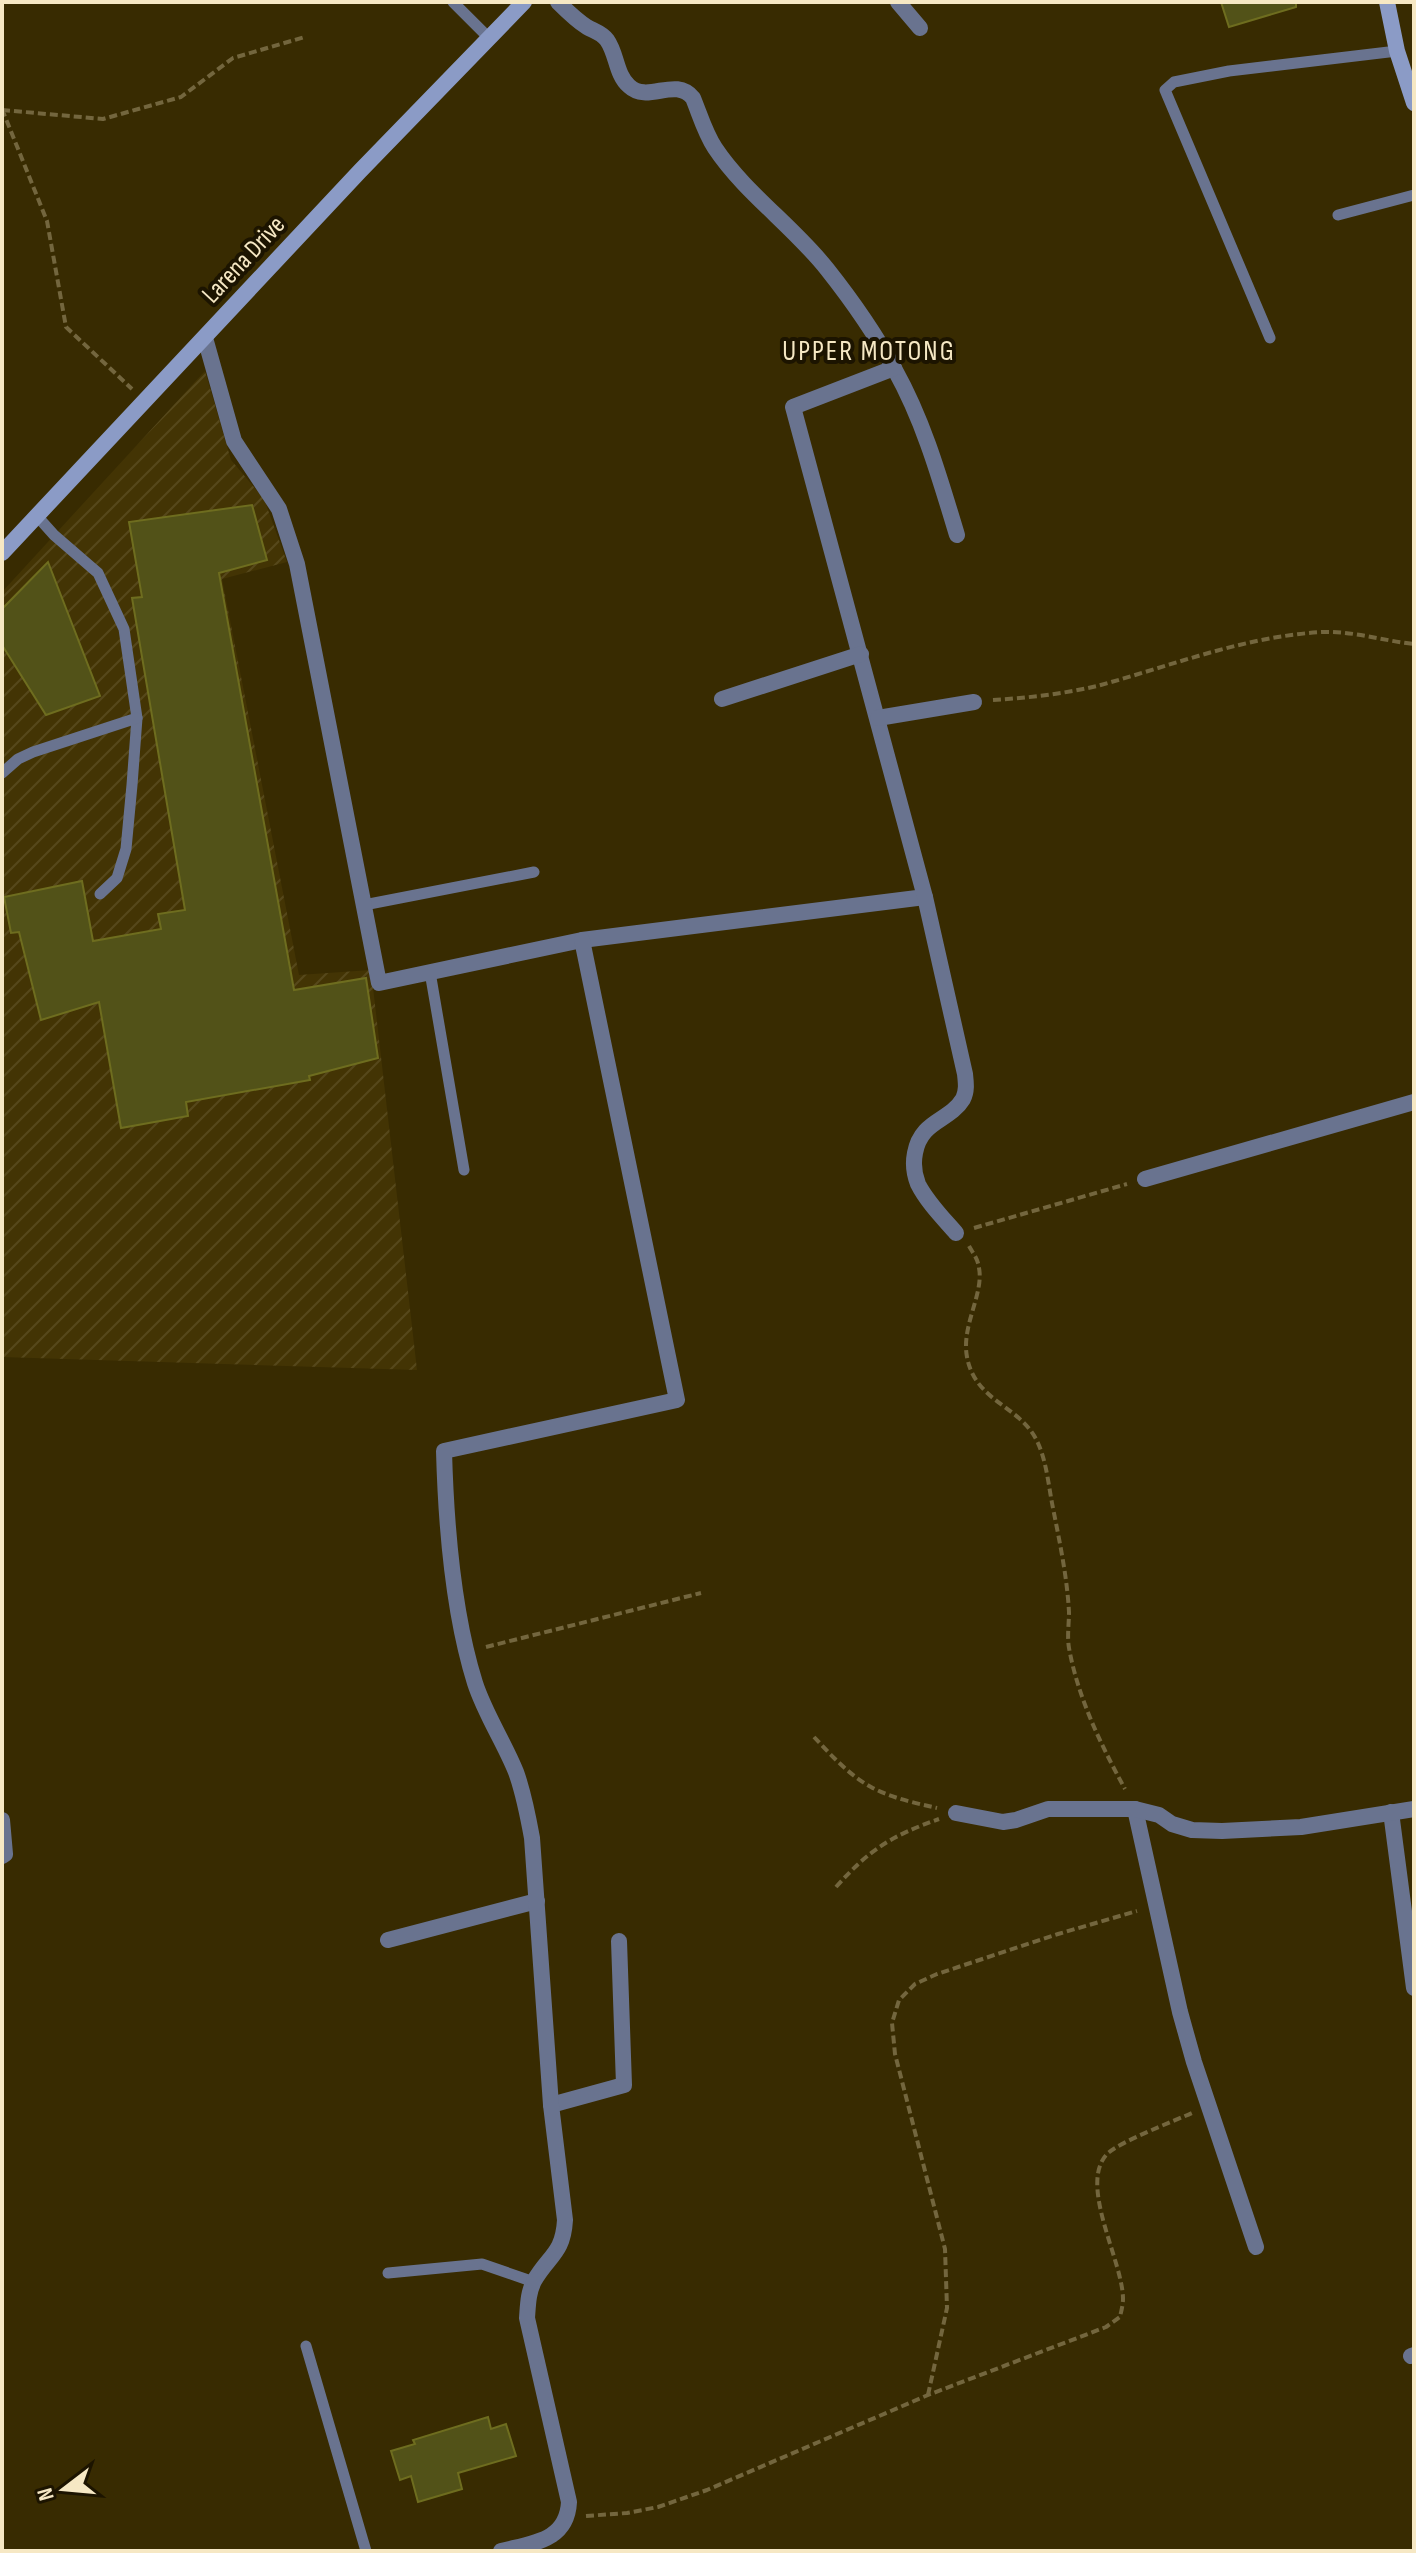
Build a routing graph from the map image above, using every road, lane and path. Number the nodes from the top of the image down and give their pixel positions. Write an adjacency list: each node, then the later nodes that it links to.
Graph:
1 (453, 2): 8 (lane)
2 (524, 2): 8 (main road, Larena Drive)
3 (558, 2): 16 (street)
4 (898, 2): 6 (street)
5 (1387, 2): 9 (main road)
6 (920, 28)
7 (305, 37): 11 (path)
8 (489, 38): 14 (main road, Larena Drive)
9 (1397, 51): 10 (main road); 15 (lane)
10 (1414, 103)
11 (2, 110): 17 (path)
12 (1414, 195): 13 (lane)
13 (1338, 215)
14 (205, 338): 17 (main road, Larena Drive); 31 (street)
15 (1270, 338)
16 (894, 368): 19 (street); 22 (street)
17 (145, 402): 18 (main road, Larena Drive)
18 (37, 516): 20 (main road, Larena Drive); 25 (lane)
19 (957, 535)
20 (2, 553)
21 (1414, 644): 24 (path)
22 (861, 654): 23 (street); 26 (street)
23 (722, 699)
24 (974, 702): 26 (street)
25 (137, 718): 27 (lane); 29 (lane)
26 (878, 718): 30 (street)
27 (2, 773)
28 (534, 872): 31 (lane)
29 (100, 894)
30 (925, 897): 32 (street); 37 (street)
31 (364, 905): 33 (street)
32 (582, 940): 33 (street); 39 (street)
33 (430, 972): 35 (lane)
34 (1414, 1102): 36 (street)
35 (464, 1170)
36 (1145, 1179): 37 (path)
37 (956, 1233): 41 (path)
38 (701, 1593): 39 (path)
39 (467, 1652): 48 (street)
40 (814, 1737): 44 (path)
41 (1135, 1809): 43 (street); 44 (street); 49 (street)
42 (1414, 1809): 43 (street)
43 (1391, 1812): 52 (street)
44 (956, 1813): 47 (path)
45 (2, 1820): 46 (street)
46 (2, 1856)
47 (836, 1887)
48 (537, 1901): 50 (street); 53 (street)
49 (1157, 1906): 54 (street); 59 (path)
50 (388, 1940)
51 (619, 1941): 53 (street)
52 (1414, 1988)
53 (551, 2105): 57 (street)
54 (1208, 2106): 55 (street); 59 (path)
55 (1256, 2247)
56 (388, 2273): 57 (lane)
57 (534, 2282): 60 (street)
58 (306, 2346): 62 (lane)
59 (928, 2395): 60 (path)
60 (568, 2515): 61 (street)
61 (535, 2547): 63 (street)
62 (366, 2551)
63 (501, 2551)

